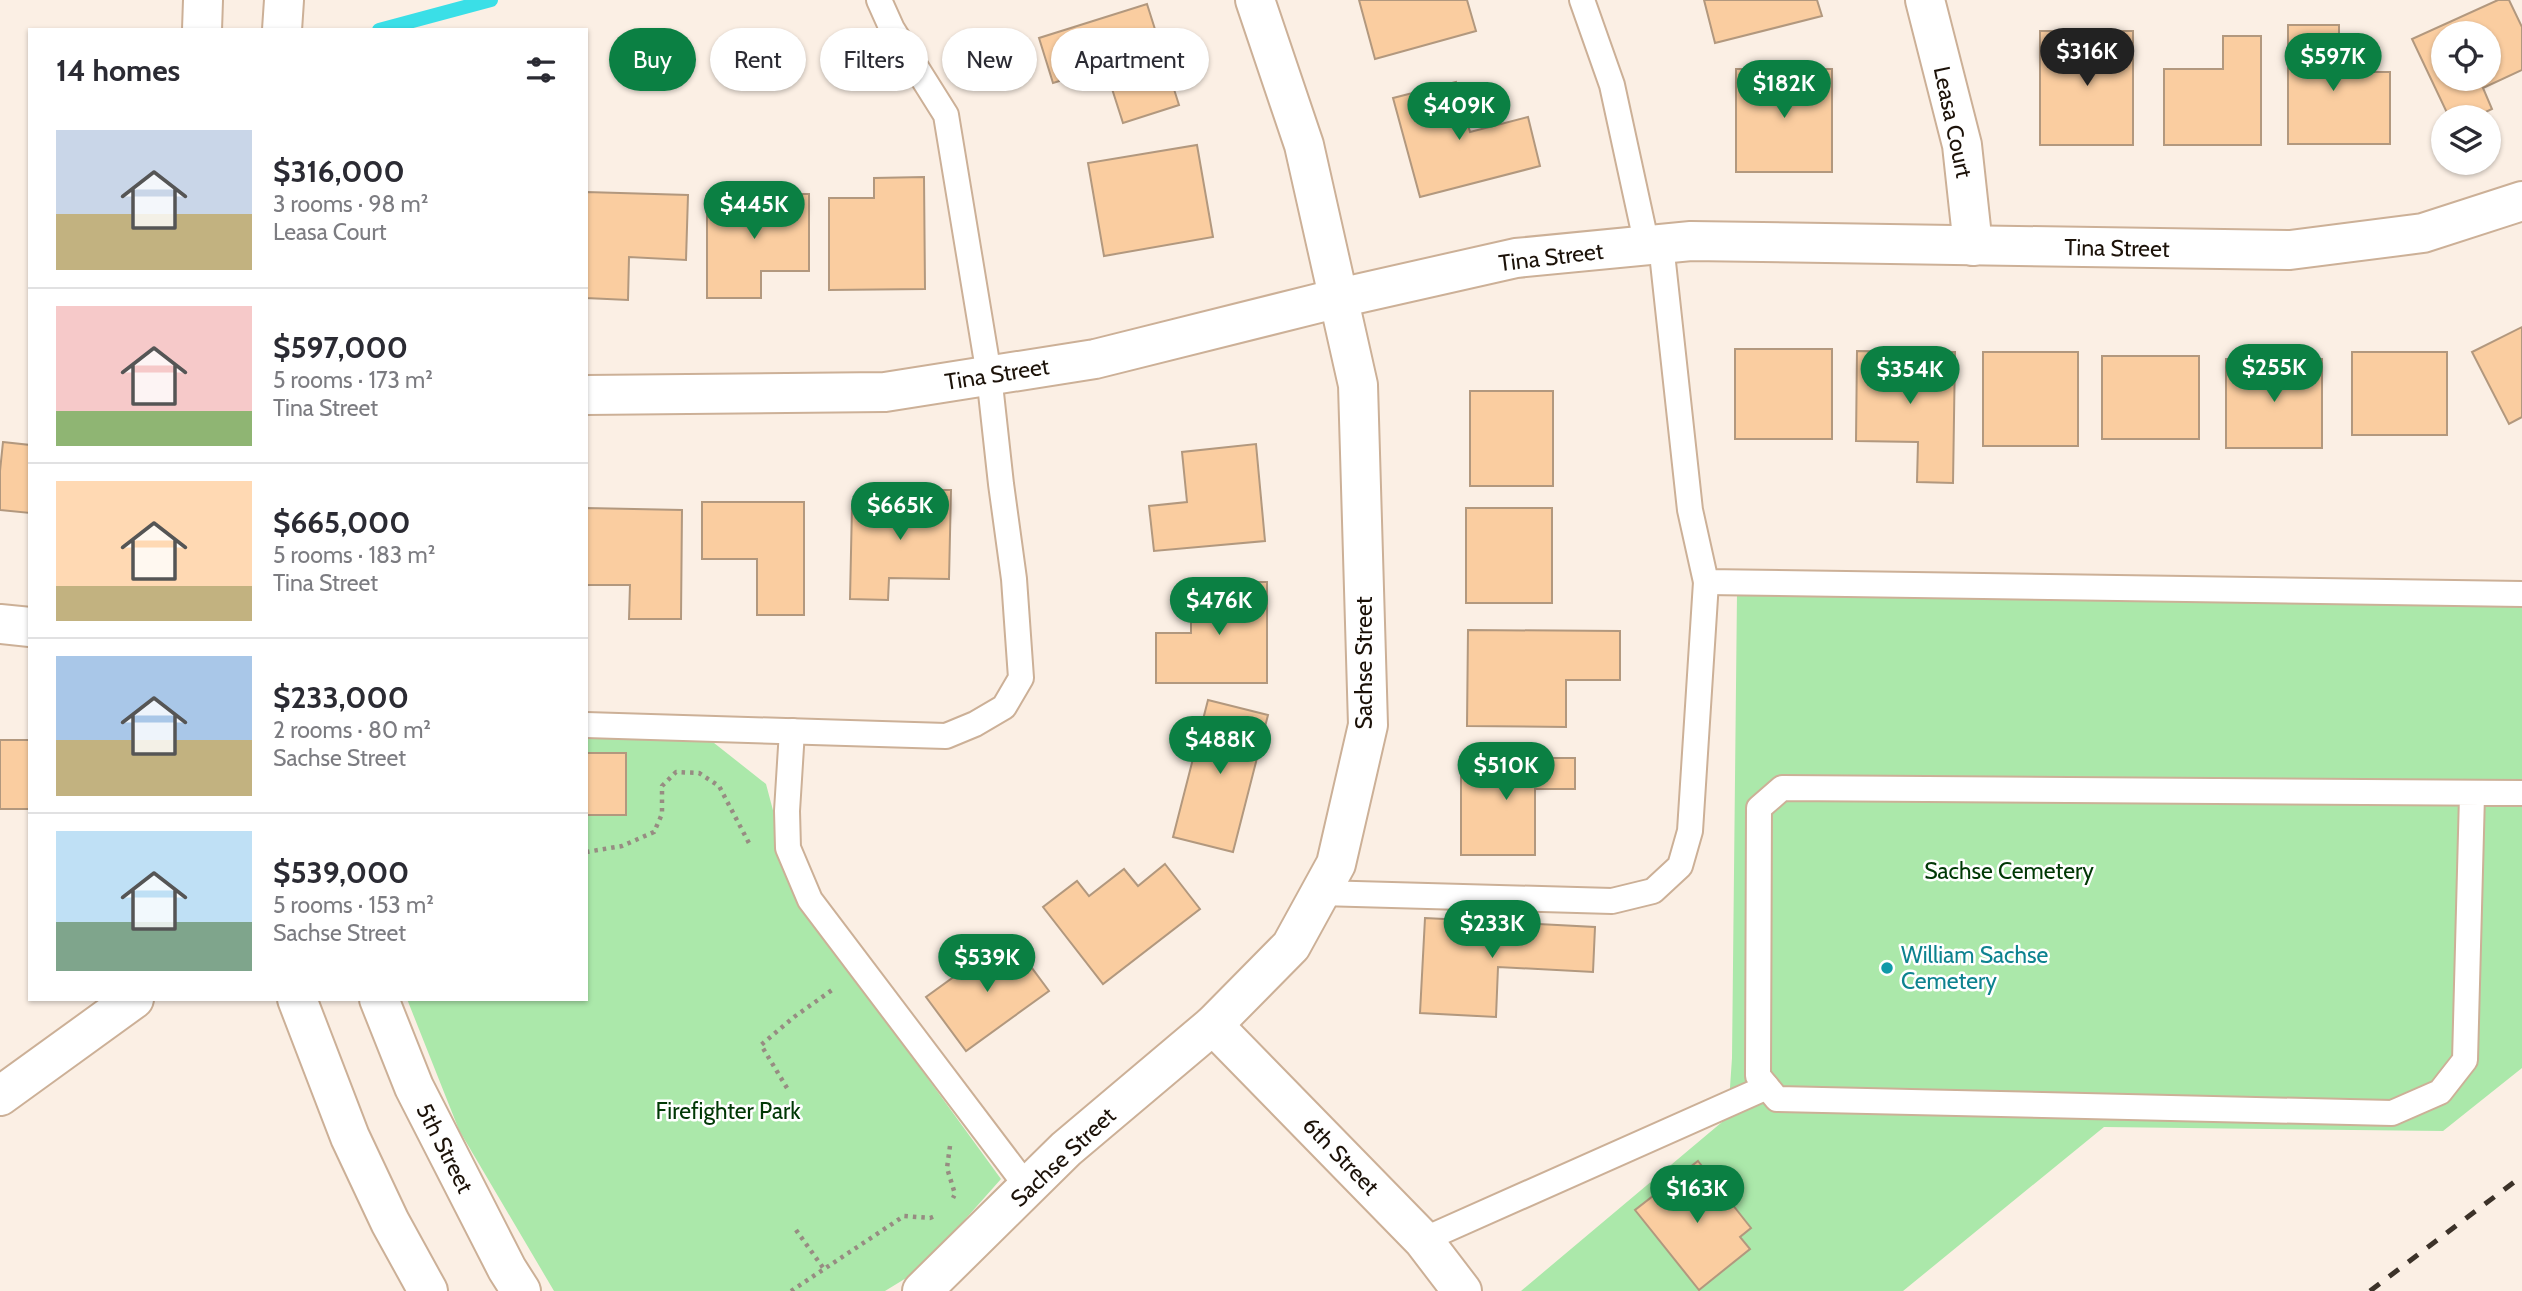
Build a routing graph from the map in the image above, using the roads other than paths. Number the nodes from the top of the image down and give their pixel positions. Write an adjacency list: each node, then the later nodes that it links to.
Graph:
1 (203, 0): 7 (street)
2 (284, 0): 8 (street)
3 (879, 0): 13 (lane)
4 (1255, 0): 12 (street, Sachse Street)
5 (1582, 0): 10 (lane)
6 (1925, 0): 11 (street, Leasa Court)
7 (202, 28)
8 (282, 28)
9 (2522, 201): 11 (street, Tina Street)
10 (1654, 245): 11 (street, Tina Street); 12 (street, Tina Street); 15 (lane)
11 (1973, 246)
12 (1339, 298): 13 (street, Tina Street); 23 (street, Sachse Street)
13 (989, 375): 14 (street, Tina Street); 20 (lane)
14 (588, 395)
15 (1706, 582): 16 (lane); 23 (lane)
16 (2522, 594)
17 (0, 624): 18 (street)
18 (28, 627)
19 (588, 725): 20 (lane)
20 (792, 731): 30 (lane)
21 (2522, 793): 22 (lane)
22 (2472, 794): 28 (lane); 28 (lane)
23 (1320, 893): 27 (street, Sachse Street)
24 (131, 1001): 29 (street)
25 (298, 1001): 32 (street)
26 (380, 1001): 33 (street, 5th Street)
27 (1213, 1025): 30 (street, Sachse Street); 31 (street, 6th Street)
28 (1767, 1087): 31 (lane)
29 (0, 1096)
30 (1028, 1188): 34 (street, Sachse Street)
31 (1423, 1240): 35 (street, 6th Street)
32 (428, 1291)
33 (522, 1291)
34 (922, 1291)
35 (1462, 1291)

